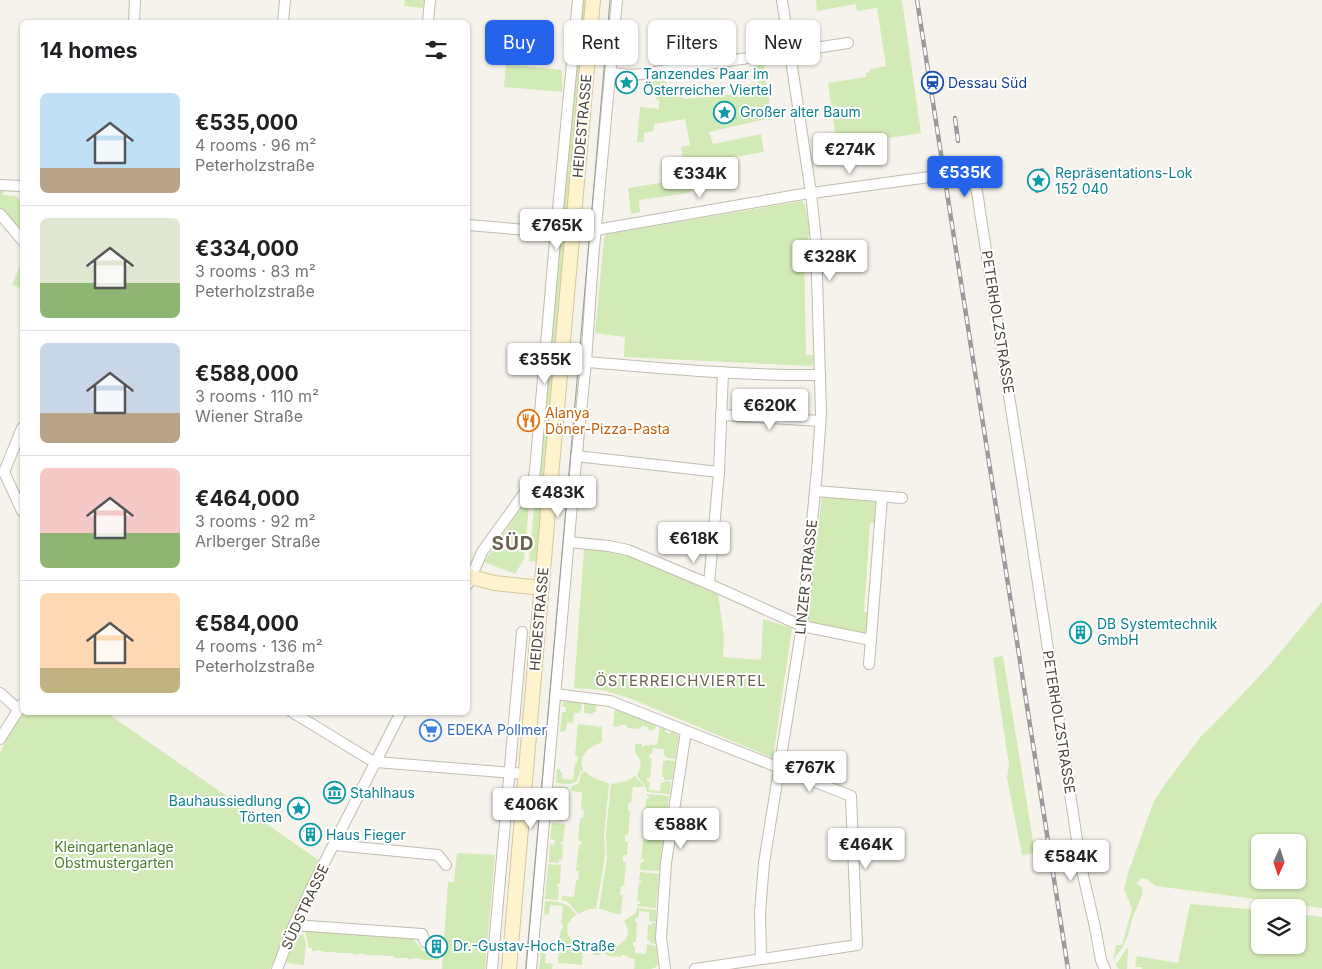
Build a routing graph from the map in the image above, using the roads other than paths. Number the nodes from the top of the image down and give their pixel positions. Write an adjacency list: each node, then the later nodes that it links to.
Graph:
1 (136, 0): 8 (street)
2 (285, 0): 9 (street)
3 (430, 0): 10 (street)
4 (578, 0): 23 (street, HEIDESTRASSE)
5 (593, 0): 24 (street, HEIDESTRASSE)
6 (617, 0): 16 (street, HEIDESTRASSE)
7 (782, 0): 11 (street, LINZER STRASSE)
8 (134, 20)
9 (283, 20)
10 (428, 20)
11 (785, 20)
12 (848, 42): 13 (street)
13 (820, 47)
14 (746, 58): 16 (street)
15 (792, 65): 19 (street, LINZER STRASSE)
16 (610, 73): 22 (street, HEIDESTRASSE)
17 (0, 185): 18 (street)
18 (20, 186)
19 (810, 193): 22 (street, PETERHOLZSTRASSE); 28 (street, LINZER STRASSE); 71 (street, PETERHOLZSTRASSE)
20 (0, 214): 25 (street)
21 (470, 225): 23 (street, PETERHOLZSTRASSE)
22 (597, 228): 24 (street, PETERHOLZSTRASSE); 26 (street, HEIDESTRASSE)
23 (556, 233): 24 (street, PETERHOLZSTRASSE); 40 (street, HEIDESTRASSE)
24 (573, 234): 43 (street, HEIDESTRASSE)
25 (20, 238)
26 (586, 362): 27 (street); 32 (street, HEIDESTRASSE)
27 (723, 372): 28 (street); 29 (street)
28 (820, 375): 30 (street, LINZER STRASSE)
29 (721, 415): 30 (street); 34 (street)
30 (820, 421): 35 (street, LINZER STRASSE)
31 (20, 432): 33 (street)
32 (576, 456): 34 (street); 39 (street, HEIDESTRASSE)
33 (2, 472): 38 (street)
34 (719, 472): 42 (street)
35 (816, 491): 36 (street); 44 (street, LINZER STRASSE)
36 (882, 497): 37 (street); 46 (street)
37 (902, 498)
38 (20, 507)
39 (569, 542): 42 (street); 49 (street, HEIDESTRASSE)
40 (470, 577)
41 (470, 579): 43 (street)
42 (709, 584): 44 (street)
43 (542, 588): 59 (street, HEIDESTRASSE)
44 (802, 626): 46 (street); 57 (street, LINZER STRASSE)
45 (522, 632): 58 (street, HEIDESTRASSE)
46 (871, 640): 47 (street)
47 (869, 664)
48 (0, 693): 50 (street)
49 (555, 694): 54 (street); 68 (street, HEIDESTRASSE)
50 (20, 706)
51 (20, 709): 55 (street)
52 (297, 715): 56 (street)
53 (400, 715): 56 (street, SÜDSTRASSE)
54 (686, 731): 57 (street); 69 (street)
55 (0, 739)
56 (376, 762): 58 (street); 60 (street, SÜDSTRASSE)
57 (778, 768): 64 (street, LINZER STRASSE); 64 (street)
58 (509, 773): 59 (street); 66 (street, HEIDESTRASSE)
59 (525, 774): 67 (street, HEIDESTRASSE)
60 (334, 845): 61 (street); 62 (street, SÜDSTRASSE)
61 (446, 865)
62 (294, 925): 63 (street); 65 (street, SÜDSTRASSE)
63 (425, 942)
64 (761, 959): 70 (street)
65 (277, 969)
66 (492, 969)
67 (509, 969)
68 (531, 969)
69 (665, 969)
70 (695, 969)
71 (1105, 969)

